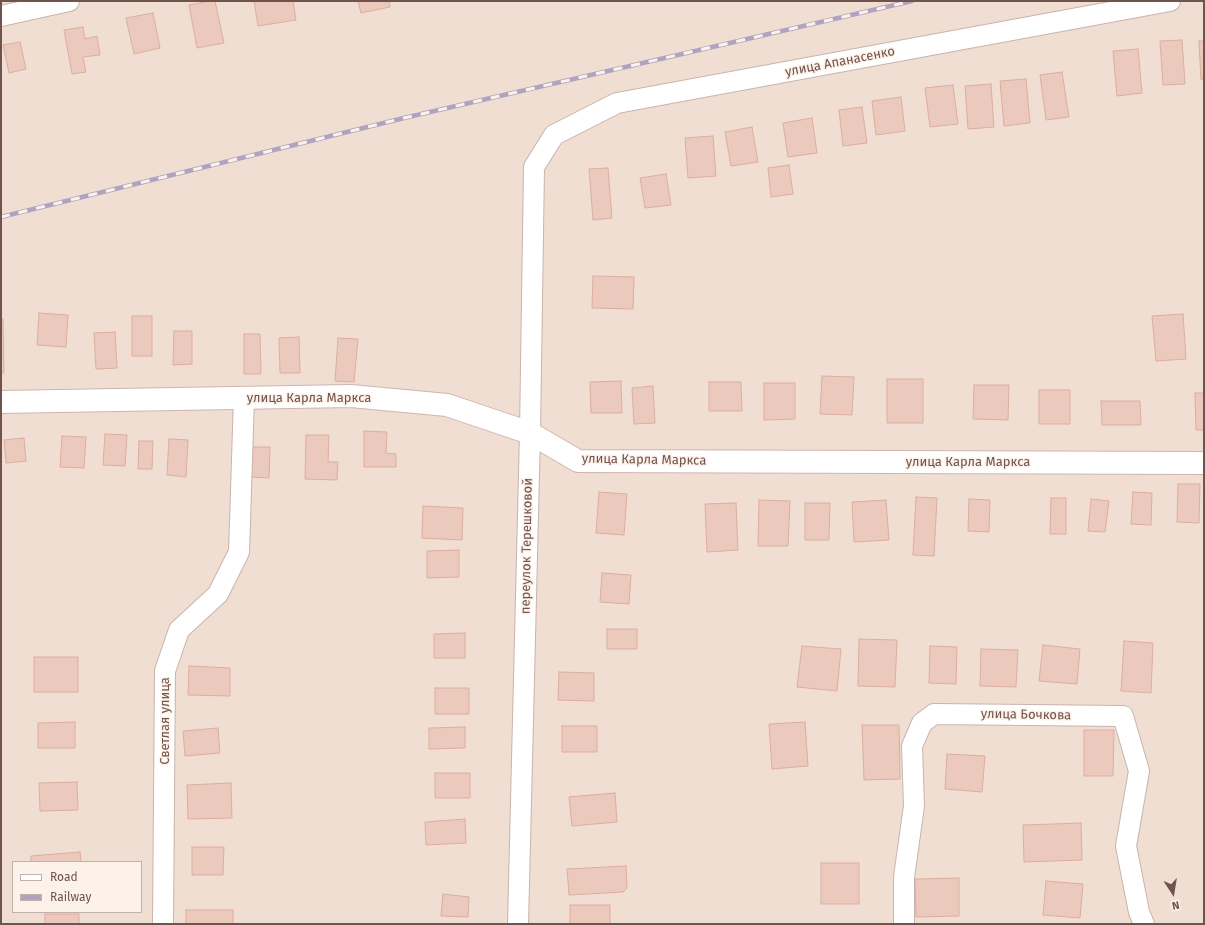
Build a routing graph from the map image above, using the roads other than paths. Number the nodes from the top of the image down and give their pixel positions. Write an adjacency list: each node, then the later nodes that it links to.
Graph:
1 (69, 1): 3 (street)
2 (1170, 1): 4 (street, улица Апанасенко)
3 (1, 16)
4 (534, 167): 7 (street, переулок Терешковой)
5 (244, 398): 6 (street, улица Карла Маркса); 7 (street, улица Карла Маркса); 9 (street, Светлая улица)
6 (1, 402)
7 (530, 433): 8 (street, улица Карла Маркса); 10 (street, переулок Терешковой)
8 (1204, 463)
9 (163, 924)
10 (518, 924)
11 (904, 924): 12 (street, улица Бочкова)
12 (1144, 924)

